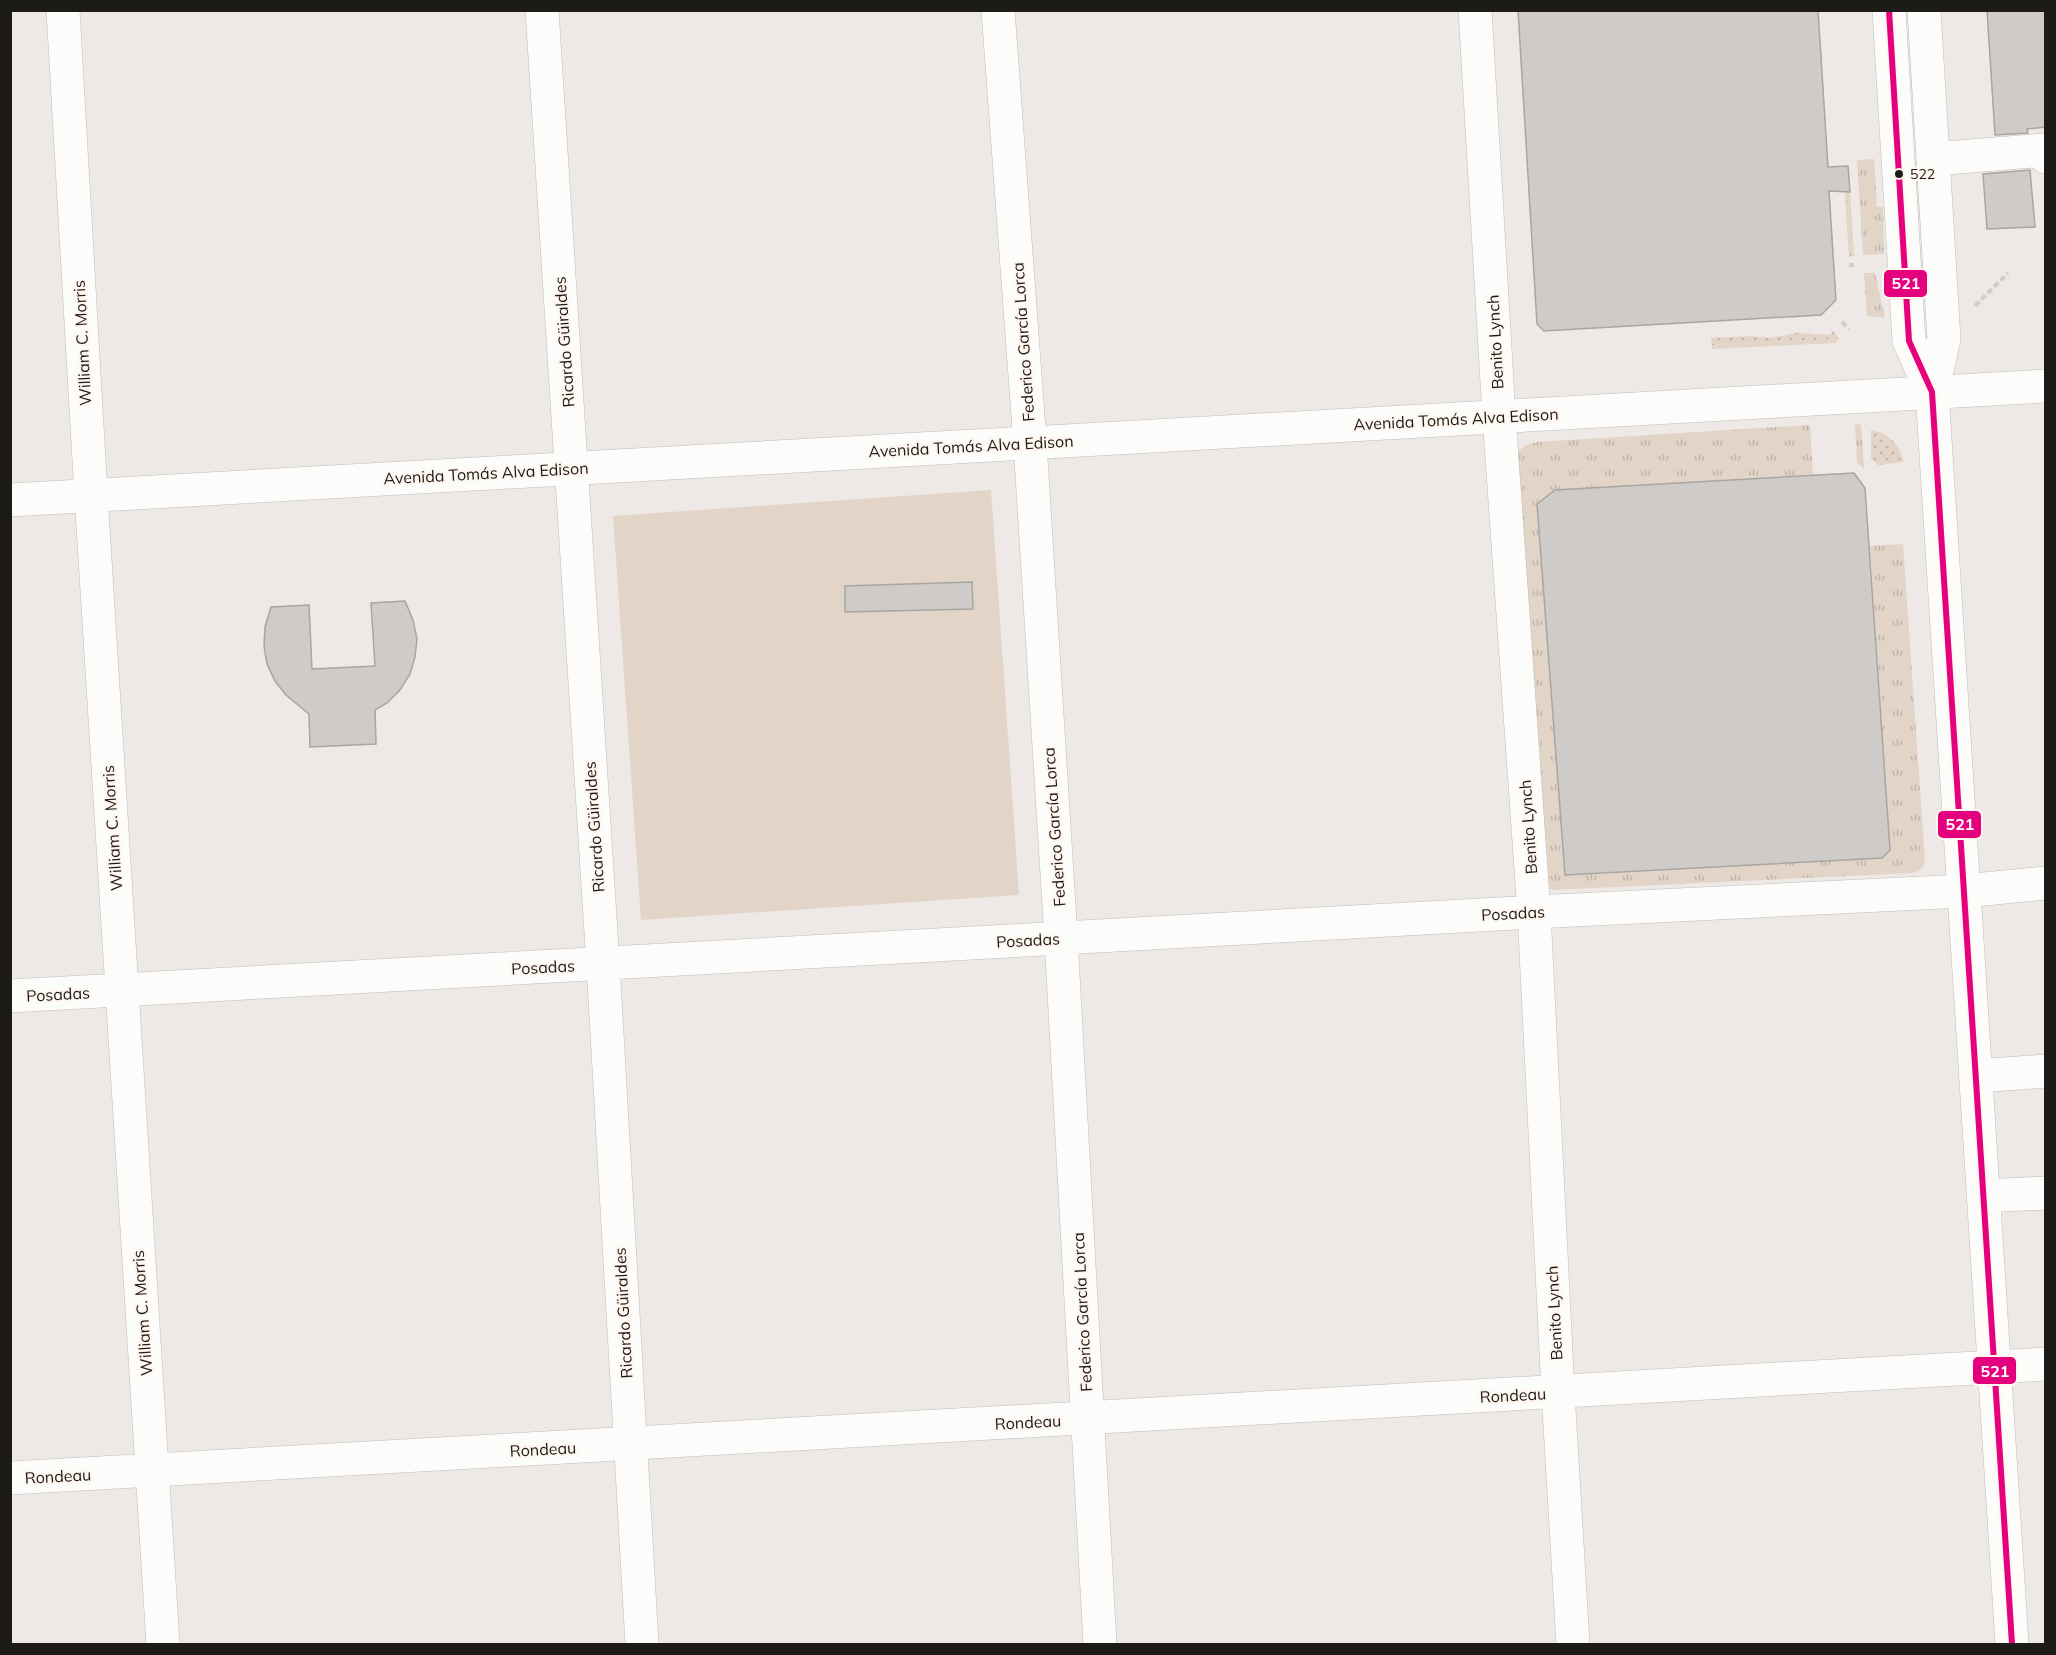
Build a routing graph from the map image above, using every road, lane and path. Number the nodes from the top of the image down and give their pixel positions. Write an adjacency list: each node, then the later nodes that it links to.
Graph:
1 (63, 10): 18 (street, William C. Morris)
2 (542, 10): 17 (street, Ricardo Güiraldes)
3 (998, 10): 16 (street, Federico García Lorca)
4 (1475, 10): 15 (street, Benito Lynch)
5 (1889, 10): 14 (street)
6 (1924, 10): 8 (street)
7 (2046, 157): 8 (street)
8 (1933, 159): 14 (street)
9 (2008, 273): 10 (path)
10 (1970, 310)
11 (1842, 322): 12 (path)
12 (1849, 329)
13 (2046, 386): 14 (street, Avenida Tomás Alva Edison)
14 (1932, 392): 15 (street, Avenida Tomás Alva Edison); 21 (street)
15 (1499, 416): 16 (street, Avenida Tomás Alva Edison); 22 (street, Benito Lynch)
16 (1030, 442): 17 (street, Avenida Tomás Alva Edison); 23 (street, Federico García Lorca)
17 (572, 468): 18 (street, Avenida Tomás Alva Edison); 24 (street, Ricardo Güiraldes)
18 (91, 495): 19 (street, Avenida Tomás Alva Edison); 25 (street, William C. Morris)
19 (10, 500)
20 (2046, 884): 21 (street, Posadas)
21 (1964, 891): 22 (street, Posadas); 28 (street)
22 (1534, 912): 23 (street, Posadas); 33 (street, Benito Lynch)
23 (1061, 938): 24 (street, Posadas); 34 (street, Federico García Lorca)
24 (603, 964): 25 (street, Posadas); 35 (street, Ricardo Güiraldes)
25 (122, 990): 26 (street, Posadas); 36 (street, William C. Morris)
26 (10, 996)
27 (2046, 1071): 28 (street)
28 (1976, 1076): 30 (street)
29 (2046, 1193): 30 (street)
30 (1983, 1196): 32 (street)
31 (2046, 1364): 32 (street, Rondeau)
32 (1994, 1367): 33 (street, Rondeau); 42 (street)
33 (1558, 1392): 34 (street, Rondeau); 41 (street, Benito Lynch)
34 (1088, 1419): 35 (street, Rondeau); 40 (street, Federico García Lorca)
35 (630, 1444): 36 (street, Rondeau); 39 (street, Ricardo Güiraldes)
36 (152, 1470): 37 (street, Rondeau); 38 (street, William C. Morris)
37 (10, 1478)
38 (164, 1644)
39 (642, 1644)
40 (1100, 1644)
41 (1573, 1644)
42 (2012, 1644)

